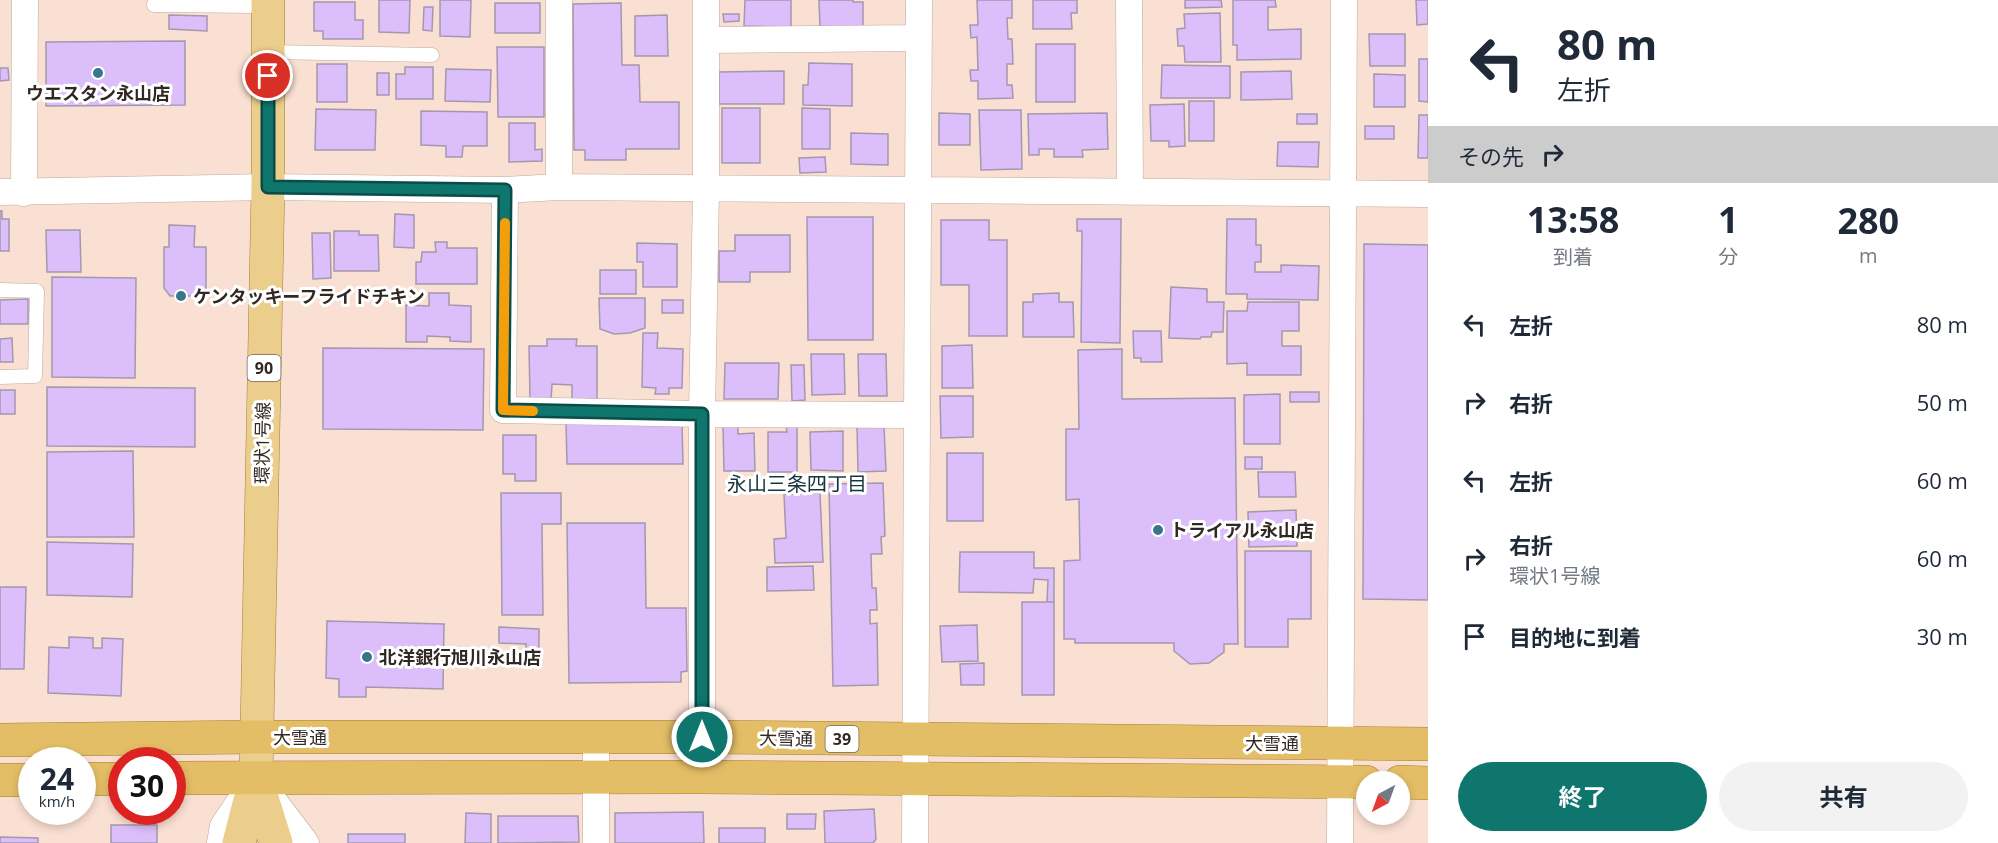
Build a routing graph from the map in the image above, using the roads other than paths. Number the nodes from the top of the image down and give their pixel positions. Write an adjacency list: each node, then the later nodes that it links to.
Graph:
1 (25, 0): 18 (street)
2 (154, 0): 8 (lane)
3 (559, 0): 14 (street)
4 (706, 0): 10 (street)
5 (919, 0): 9 (street)
6 (1130, 0): 19 (street)
7 (1344, 0): 20 (street)
8 (268, 3): 11 (main road, 環状1号線 / 90)
9 (918, 38): 10 (street); 17 (street)
10 (706, 40): 16 (street)
11 (268, 52): 12 (lane); 13 (main road, 環状1号線 / 90)
12 (432, 55)
13 (268, 187): 15 (street); 18 (street); 26 (main road, 環状1号線 / 90)
14 (559, 187): 15 (street); 16 (street)
15 (505, 190): 24 (street)
16 (706, 190): 17 (street); 24 (street)
17 (917, 191): 19 (street); 25 (street)
18 (12, 192)
19 (1130, 192): 20 (street)
20 (1344, 193): 21 (street); 31 (street)
21 (1428, 194)
22 (0, 290): 23 (lane)
23 (0, 377)
24 (702, 414): 25 (street); 28 (street)
25 (916, 415): 30 (street)
26 (255, 737): 27 (highway, 大雪通 / 39); 29 (highway, 大雪通 / 39); 33 (main road, 環状1号線 / 90)
27 (596, 737): 28 (highway, 大雪通 / 39); 34 (street)
28 (702, 737): 30 (highway, 大雪通 / 39); 35 (street)
29 (0, 740)
30 (916, 740): 31 (highway, 大雪通 / 39); 37 (street)
31 (1340, 744): 32 (highway, 大雪通 / 39); 40 (street)
32 (1428, 744)
33 (255, 777): 34 (highway, 39); 36 (highway, 39); 43 (street); 44 (main road, 環状1号線 / 90); 45 (main road, 環状1号線 / 90); 46 (street)
34 (596, 777): 35 (highway, 39); 47 (street)
35 (702, 777): 37 (highway, 39)
36 (186, 778)
37 (916, 779): 40 (highway, 39); 48 (street)
38 (0, 780): 39 (highway)
39 (18, 780)
40 (1353, 782): 49 (street)
41 (1410, 782): 42 (highway)
42 (1428, 783)
43 (220, 843)
44 (239, 843)
45 (276, 843)
46 (306, 843)
47 (596, 843)
48 (915, 843)
49 (1340, 843)

